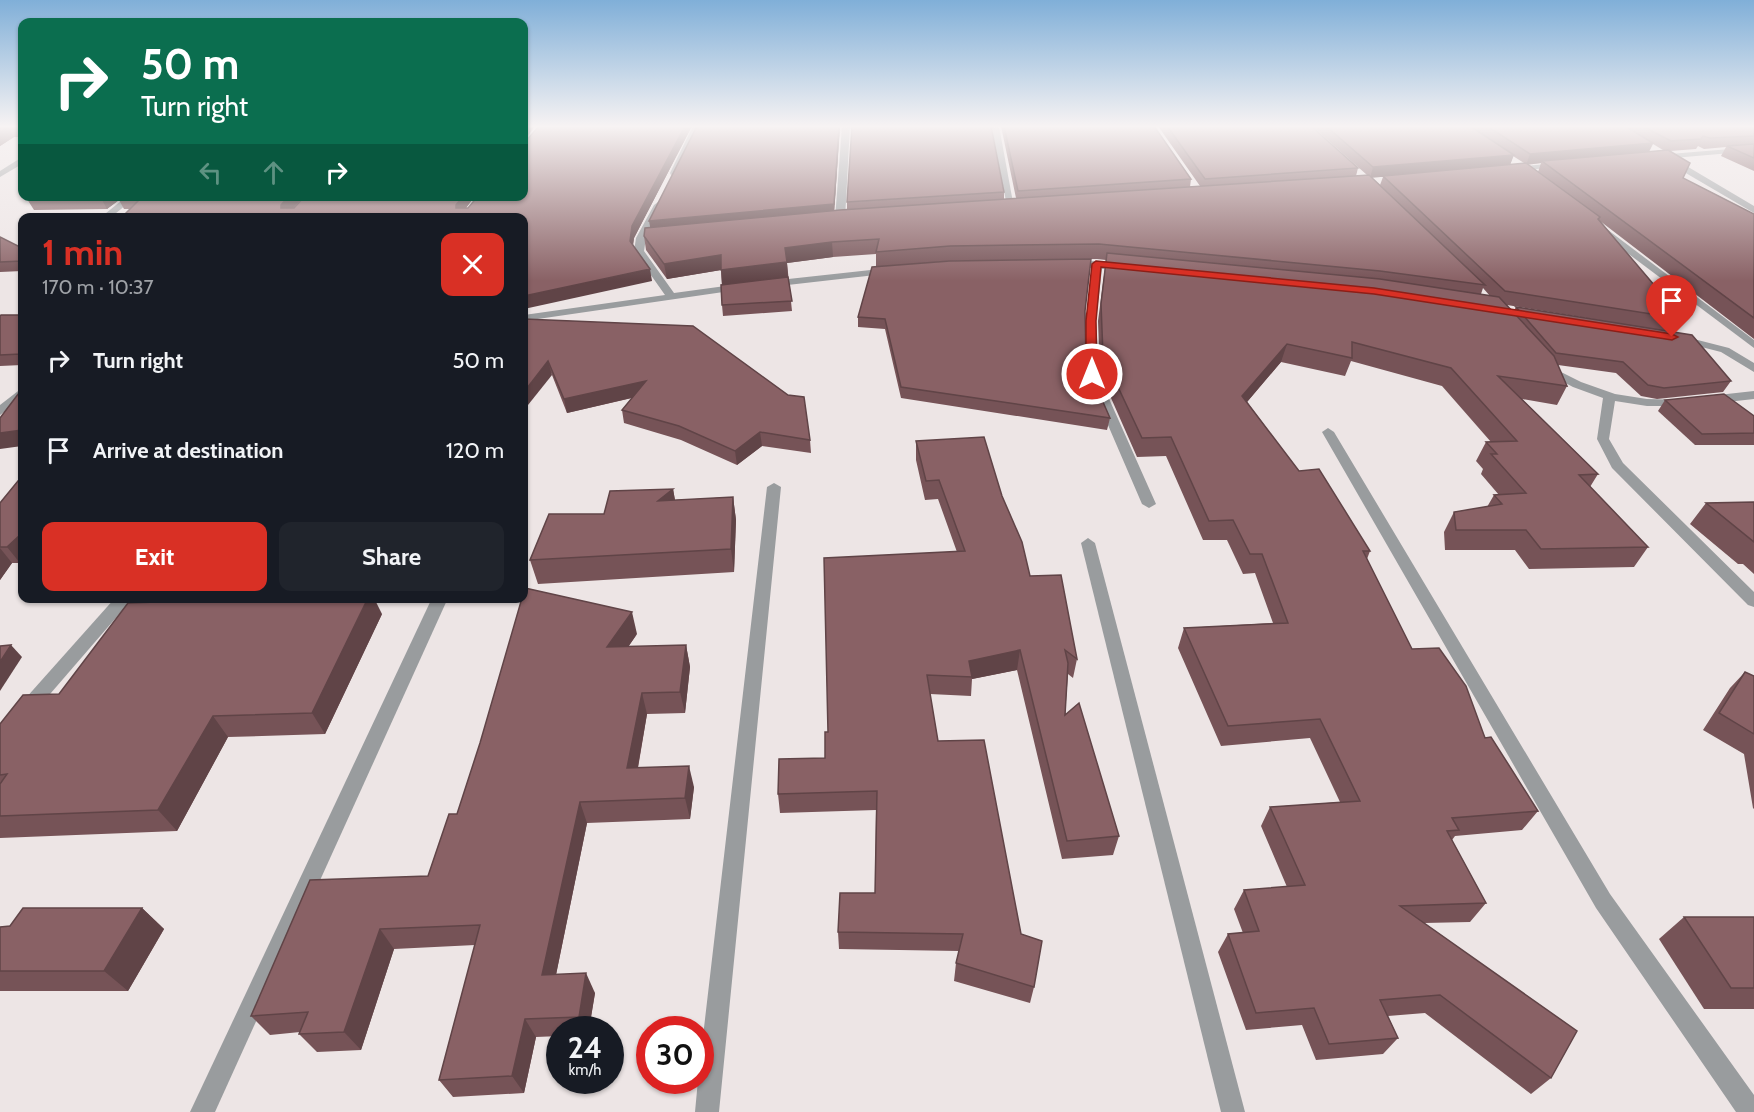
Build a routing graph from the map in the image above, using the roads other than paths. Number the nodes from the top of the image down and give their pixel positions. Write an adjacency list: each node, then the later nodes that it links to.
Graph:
1 (671, 178): 5 (street)
2 (843, 178): 14 (street)
3 (1005, 178): 10 (street)
4 (1699, 178): 11 (street)
5 (667, 187)
6 (662, 197): 18 (street)
7 (126, 201): 12 (street)
8 (1023, 205): 10 (street)
9 (1000, 206): 10 (street)
10 (1011, 206)
11 (1754, 210)
12 (111, 213)
13 (852, 218): 14 (street)
14 (840, 219): 15 (street)
15 (829, 220)
16 (1596, 225): 26 (street)
17 (653, 237): 18 (street)
18 (641, 238): 23 (street)
19 (1096, 264): 20 (street); 21 (street); 37 (street)
20 (1063, 265)
21 (1131, 267)
22 (896, 270): 23 (street)
23 (671, 296): 24 (street)
24 (528, 317)
25 (1672, 337): 28 (street)
26 (1754, 345)
27 (1539, 360): 32 (street)
28 (1754, 368)
29 (18, 392): 30 (street)
30 (0, 394)
31 (18, 395): 34 (street)
32 (1610, 395): 33 (street); 39 (street)
33 (1754, 395)
34 (0, 411)
35 (1328, 432): 46 (street)
36 (774, 487): 44 (street)
37 (1149, 504)
38 (1088, 543): 45 (street)
39 (1754, 601)
40 (120, 603): 42 (street)
41 (438, 603): 43 (street)
42 (0, 740)
43 (202, 1112)
44 (707, 1112)
45 (1233, 1112)
46 (1751, 1112)

